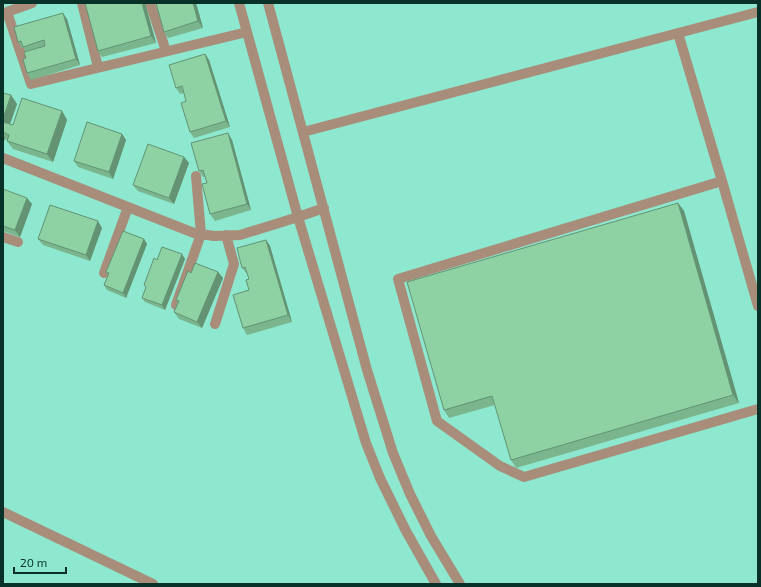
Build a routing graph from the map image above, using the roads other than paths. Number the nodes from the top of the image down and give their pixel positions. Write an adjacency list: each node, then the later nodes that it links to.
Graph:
1 (32, 3): 10 (street)
2 (82, 3): 10 (street)
3 (150, 3): 9 (street)
4 (239, 3): 7 (street)
5 (268, 3): 11 (street)
6 (758, 12): 8 (street)
7 (247, 32): 9 (street); 17 (street)
8 (678, 33): 11 (street); 14 (street)
9 (166, 51): 10 (street)
10 (98, 67)
11 (303, 132): 16 (street)
12 (3, 158): 15 (street)
13 (196, 176): 18 (street)
14 (722, 181): 24 (street); 26 (street)
15 (128, 207): 18 (street); 22 (street)
16 (324, 208): 17 (street); 30 (street)
17 (298, 217): 19 (street); 29 (street)
18 (202, 234): 19 (street); 23 (street)
19 (226, 235): 25 (street)
20 (3, 237): 21 (street)
21 (18, 242)
22 (104, 273)
23 (176, 305)
24 (758, 306)
25 (215, 324)
26 (758, 409)
27 (3, 512): 28 (street)
28 (153, 584)
29 (436, 584)
30 (460, 584)

